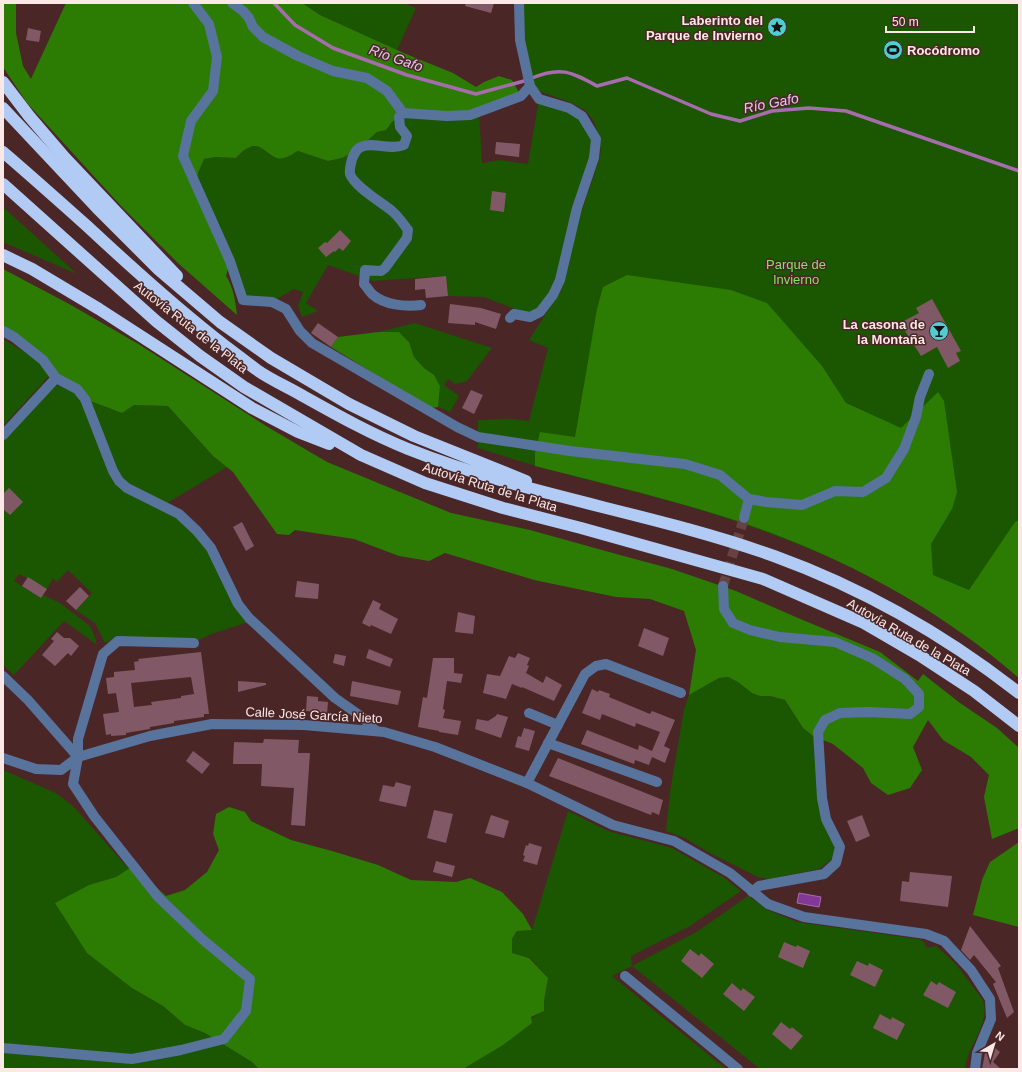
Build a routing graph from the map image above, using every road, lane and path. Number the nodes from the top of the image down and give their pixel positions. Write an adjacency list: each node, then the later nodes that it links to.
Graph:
1 (193, 3): 20 (street)
2 (232, 3): 7 (street)
3 (519, 3): 5 (street)
4 (3, 82): 13 (highway)
5 (530, 86): 7 (street); 12 (street)
6 (3, 108): 13 (highway)
7 (403, 113): 11 (street)
8 (3, 152): 19 (highway, Autovía Ruta de la Plata)
9 (3, 184): 18 (highway, Autovía Ruta de la Plata)
10 (3, 256): 18 (highway)
11 (421, 305)
12 (510, 318)
13 (220, 322): 19 (highway)
14 (3, 331): 16 (street)
15 (929, 374): 20 (street)
16 (56, 378): 17 (street); 30 (street)
17 (3, 435)
18 (361, 456): 29 (highway, Autovía Ruta de la Plata)
19 (570, 498): 25 (highway, Autovía Ruta de la Plata)
20 (749, 499): 21 (street)
21 (744, 518)
22 (723, 586): 36 (street)
23 (194, 643): 32 (street)
24 (3, 676): 32 (street)
25 (1019, 693)
26 (681, 694): 28 (street)
27 (529, 712): 28 (street)
28 (558, 725): 31 (street)
29 (1019, 726)
30 (376, 731): 32 (street, Calle José García Nieto); 35 (street, Calle José García Nieto)
31 (548, 743): 34 (street); 35 (street)
32 (78, 757): 33 (street); 38 (street)
33 (3, 758)
34 (657, 782)
35 (526, 783): 36 (street, Calle José García Nieto)
36 (752, 892): 40 (street, Calle José García Nieto)
37 (625, 976): 39 (street)
38 (3, 1048)
39 (738, 1069)
40 (975, 1069)

